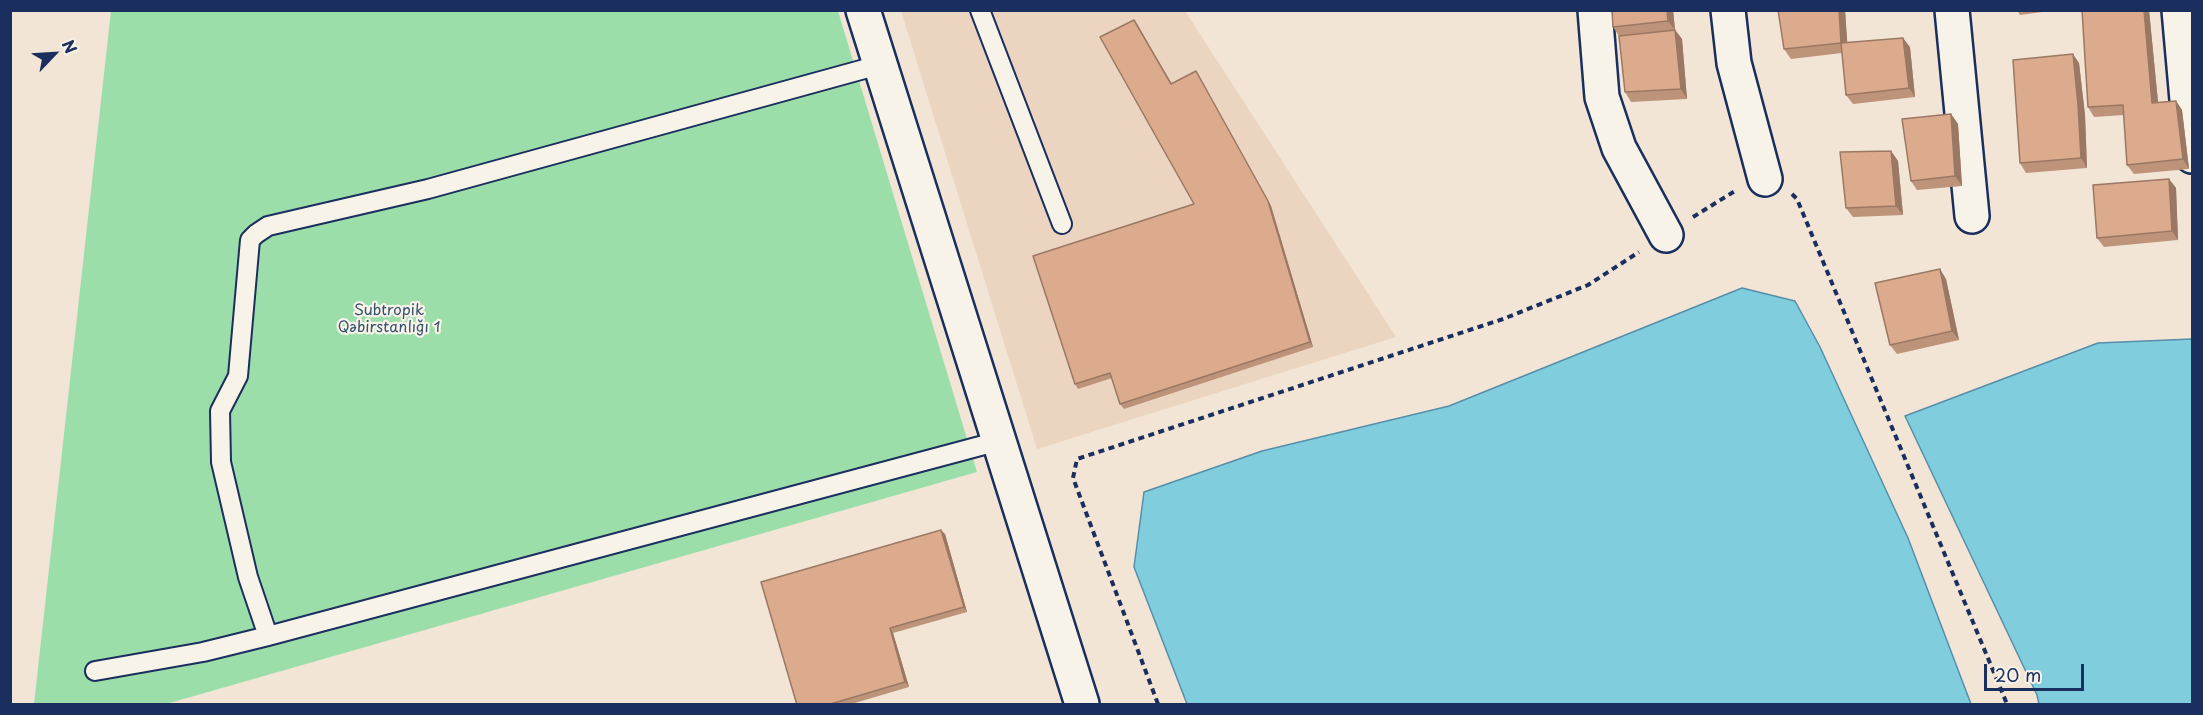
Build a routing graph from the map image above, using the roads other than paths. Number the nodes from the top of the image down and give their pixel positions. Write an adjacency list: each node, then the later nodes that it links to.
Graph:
1 (863, 10): 7 (street)
2 (980, 10): 11 (lane)
3 (1595, 10): 12 (street)
4 (1728, 10): 9 (street)
5 (1952, 10): 10 (street)
6 (2179, 10): 8 (street)
7 (879, 65): 13 (street); 14 (lane)
8 (2193, 156)
9 (1765, 179)
10 (1972, 216)
11 (1062, 224)
12 (1666, 235)
13 (999, 441): 14 (lane); 16 (street)
14 (268, 636): 15 (lane)
15 (95, 671)
16 (1082, 705)

